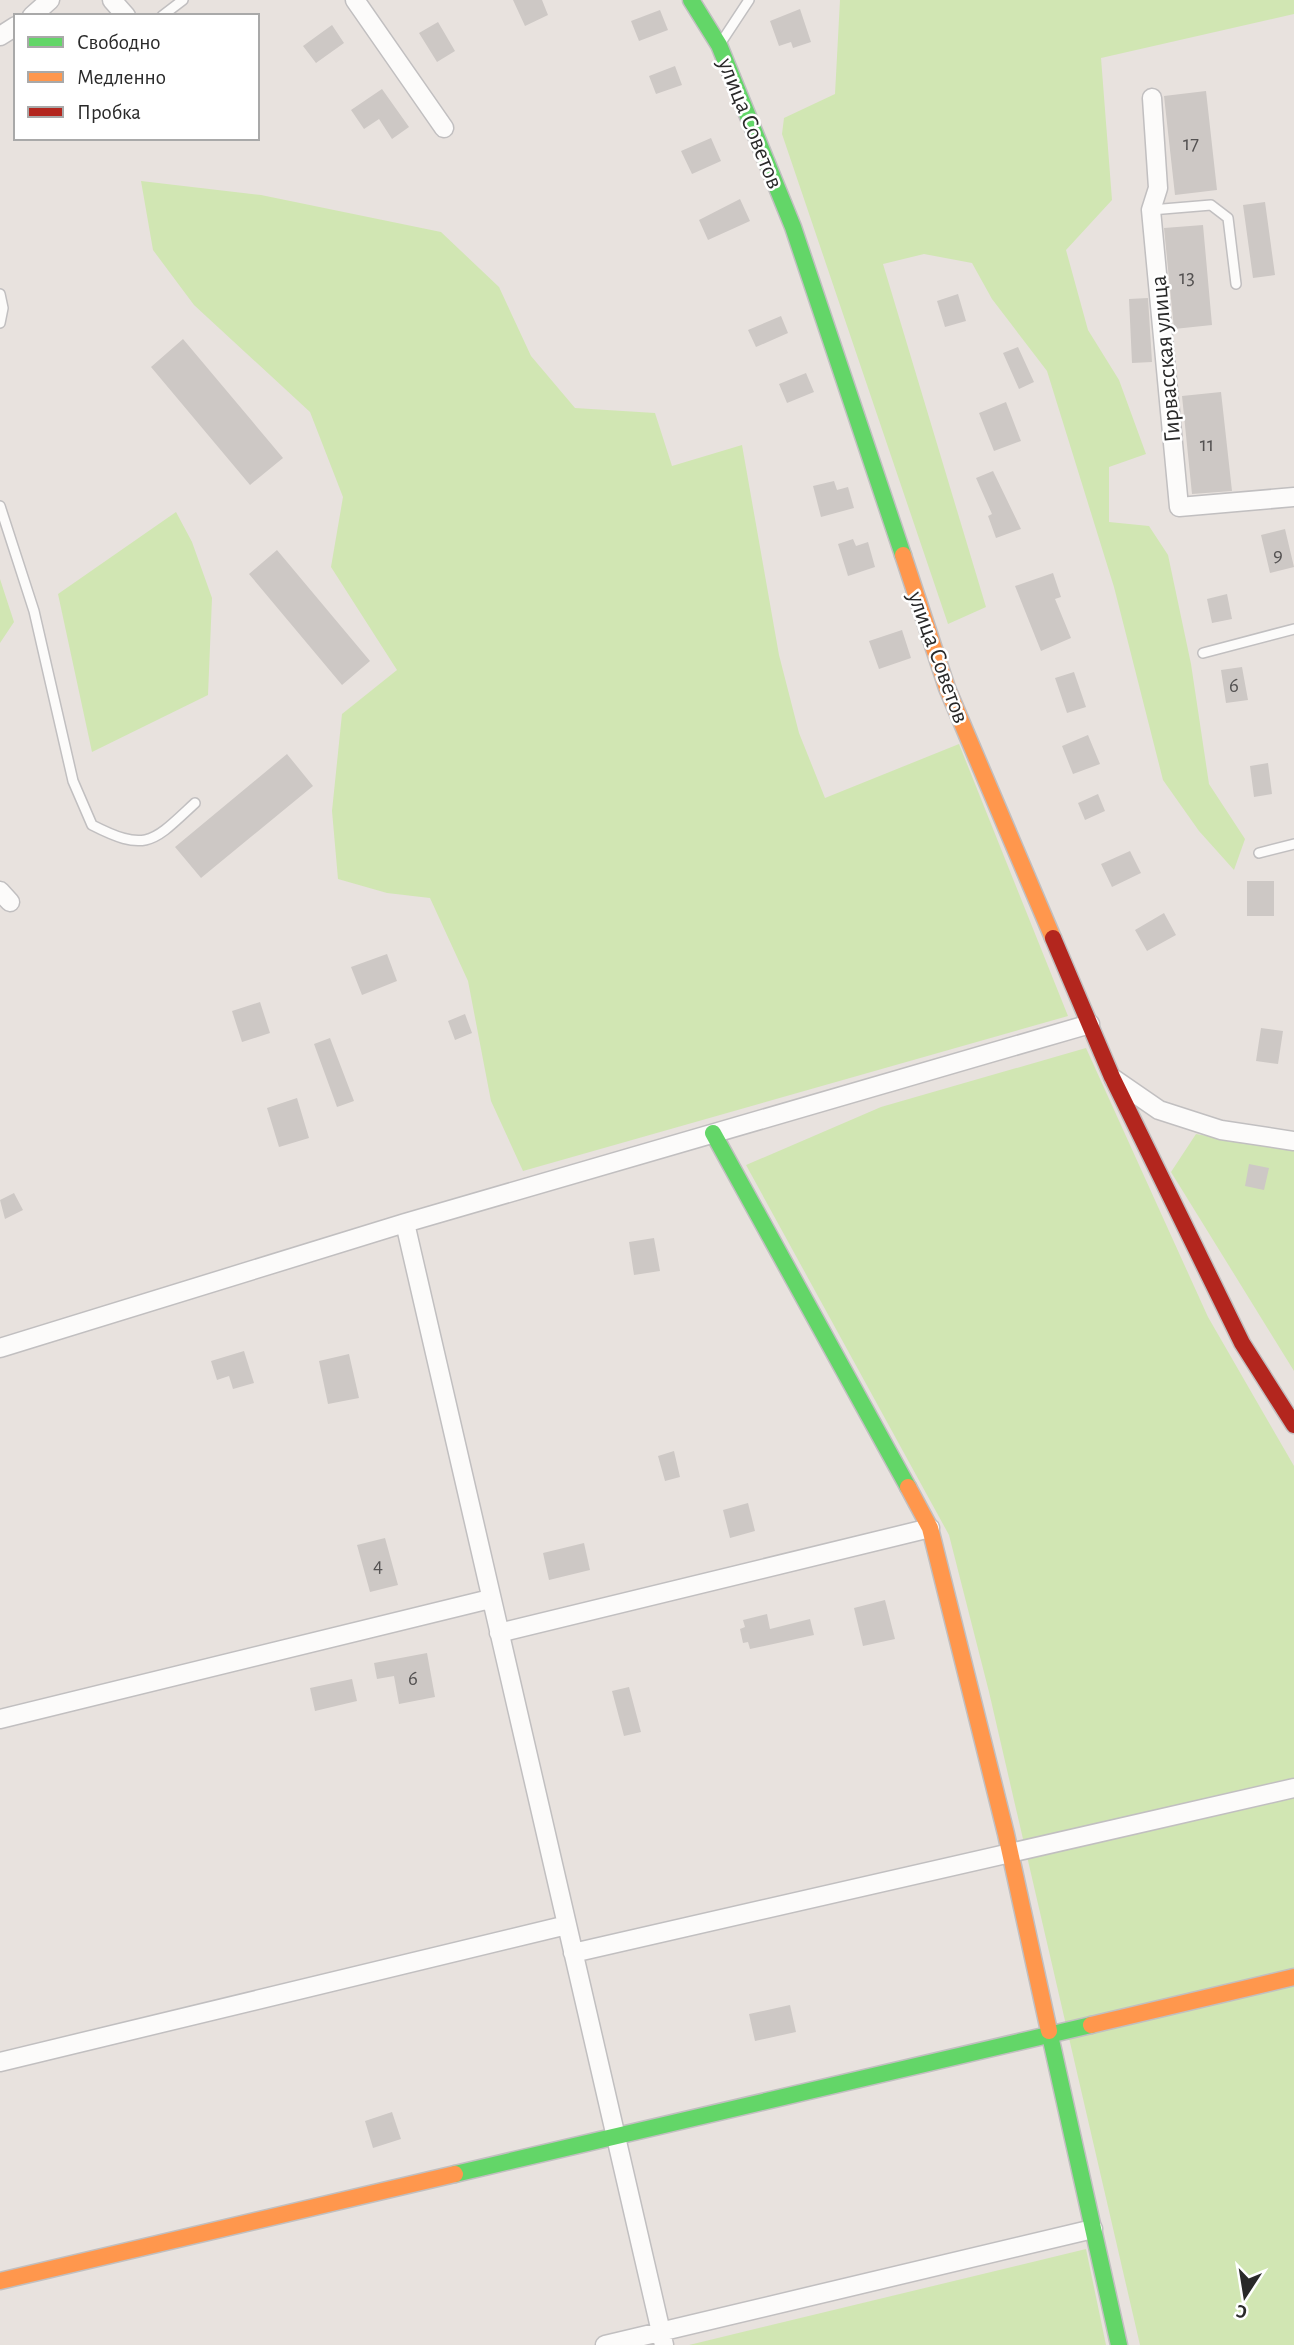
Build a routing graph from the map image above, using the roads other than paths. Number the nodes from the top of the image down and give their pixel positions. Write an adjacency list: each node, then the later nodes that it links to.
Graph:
1 (50, 0): 7 (street)
2 (112, 0): 8 (street)
3 (183, 0): 9 (lane)
4 (355, 0): 12 (street)
5 (691, 0): 10 (street, улица Советов)
6 (749, 0): 10 (lane, улица Советов)
7 (34, 14)
8 (124, 14)
9 (165, 14)
10 (719, 45): 24 (street, улица Советов)
11 (1152, 98): 13 (street, Гирвасская улица)
12 (444, 128)
13 (1151, 210): 14 (lane); 17 (street, Гирвасская улица)
14 (1236, 284)
15 (0, 294): 16 (lane)
16 (0, 323)
17 (1294, 497)
18 (0, 506): 21 (lane)
19 (1294, 629): 20 (lane)
20 (1203, 653)
21 (195, 803)
22 (1294, 845): 23 (lane)
23 (1259, 853)
24 (1090, 1024): 25 (street, улица Советов); 26 (street)
25 (1112, 1077): 27 (street); 30 (street, улица Советов)
26 (713, 1133): 28 (street); 31 (street)
27 (1294, 1141)
28 (405, 1223): 29 (street); 32 (street)
29 (0, 1348)
30 (1294, 1425)
31 (930, 1528): 33 (street); 36 (street)
32 (490, 1599): 33 (street); 34 (street)
33 (499, 1633): 37 (street)
34 (0, 1719)
35 (1294, 1788): 36 (street)
36 (1010, 1853): 38 (street); 40 (street)
37 (566, 1925): 38 (street); 41 (street)
38 (573, 1953): 42 (street)
39 (1294, 1977): 40 (street)
40 (1050, 2034): 42 (street); 43 (street)
41 (0, 2062)
42 (615, 2136): 44 (street); 45 (street)
43 (1093, 2229): 45 (street); 47 (street)
44 (0, 2281)
45 (662, 2338): 46 (street)
46 (605, 2345)
47 (1119, 2345)

